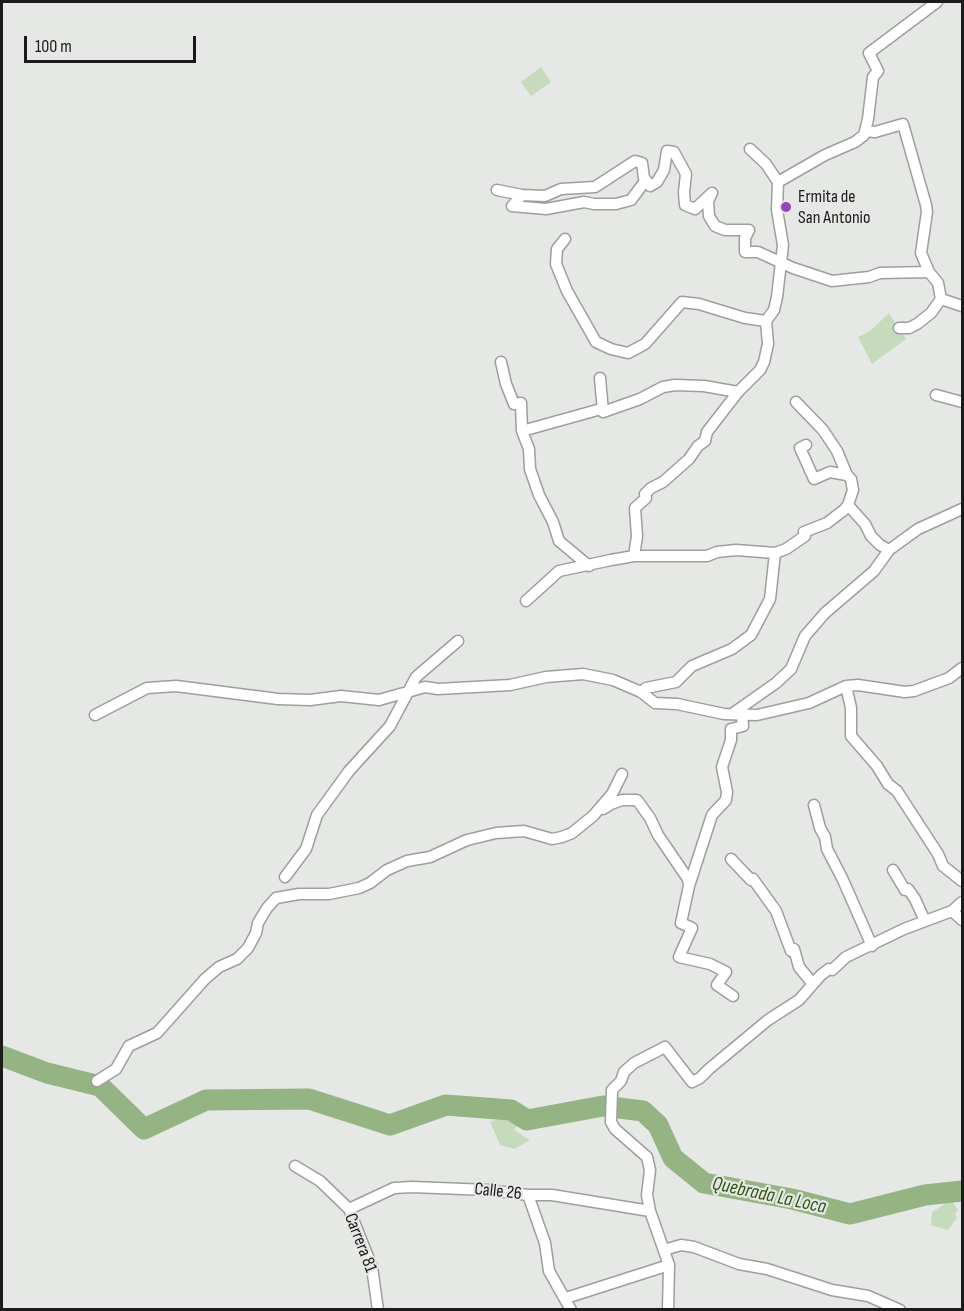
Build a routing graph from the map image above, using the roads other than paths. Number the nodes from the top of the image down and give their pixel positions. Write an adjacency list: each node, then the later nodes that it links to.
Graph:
1 (937, 2): 2 (street)
2 (865, 130): 5 (street); 10 (street)
3 (750, 149): 5 (street)
4 (646, 180): 7 (street); 7 (street); 9 (street)
5 (778, 182): 9 (street)
6 (497, 190): 7 (street)
7 (522, 195)
8 (565, 238): 13 (street)
9 (781, 262): 10 (street); 13 (street)
10 (929, 272): 11 (street)
11 (941, 299): 12 (street); 14 (street)
12 (963, 306)
13 (766, 321): 17 (street)
14 (899, 328)
15 (501, 362): 22 (street)
16 (600, 378): 21 (street)
17 (738, 392): 21 (street); 29 (street)
18 (936, 395): 20 (street)
19 (796, 402): 24 (street)
20 (963, 402)
21 (601, 408): 22 (street)
22 (522, 431): 30 (street)
23 (806, 445): 24 (street)
24 (847, 475): 25 (street)
25 (848, 505): 27 (street); 28 (street)
26 (963, 509): 27 (street)
27 (889, 550): 37 (street)
28 (775, 553): 29 (street); 36 (street)
29 (634, 556): 30 (street)
30 (589, 566): 31 (street)
31 (526, 601)
32 (458, 641): 35 (street)
33 (963, 668): 34 (street)
34 (846, 686): 37 (street); 45 (street)
35 (408, 691): 36 (street); 38 (street); 44 (street)
36 (641, 692): 37 (street)
37 (737, 714): 46 (street)
38 (95, 715)
39 (622, 774): 41 (street)
40 (814, 805): 51 (street)
41 (593, 816): 46 (street); 54 (street)
42 (731, 859): 52 (street)
43 (892, 870): 50 (street)
44 (285, 877)
45 (963, 880)
46 (689, 886): 53 (street)
47 (963, 902): 48 (street)
48 (952, 911): 49 (street); 50 (street)
49 (963, 920)
50 (925, 921): 51 (street)
51 (872, 946): 52 (street)
52 (813, 984): 58 (street)
53 (733, 996)
54 (97, 1081)
55 (295, 1166): 57 (street, Carrera 81)
56 (528, 1195): 57 (street, Calle 26); 58 (street, Calle 26); 61 (street)
57 (349, 1209): 62 (street, Carrera 81)
58 (650, 1211): 59 (street)
59 (664, 1250): 60 (street); 65 (street)
60 (669, 1265): 61 (street); 64 (street)
61 (566, 1298): 63 (street)
62 (378, 1310)
63 (571, 1310)
64 (668, 1310)
65 (900, 1310)

